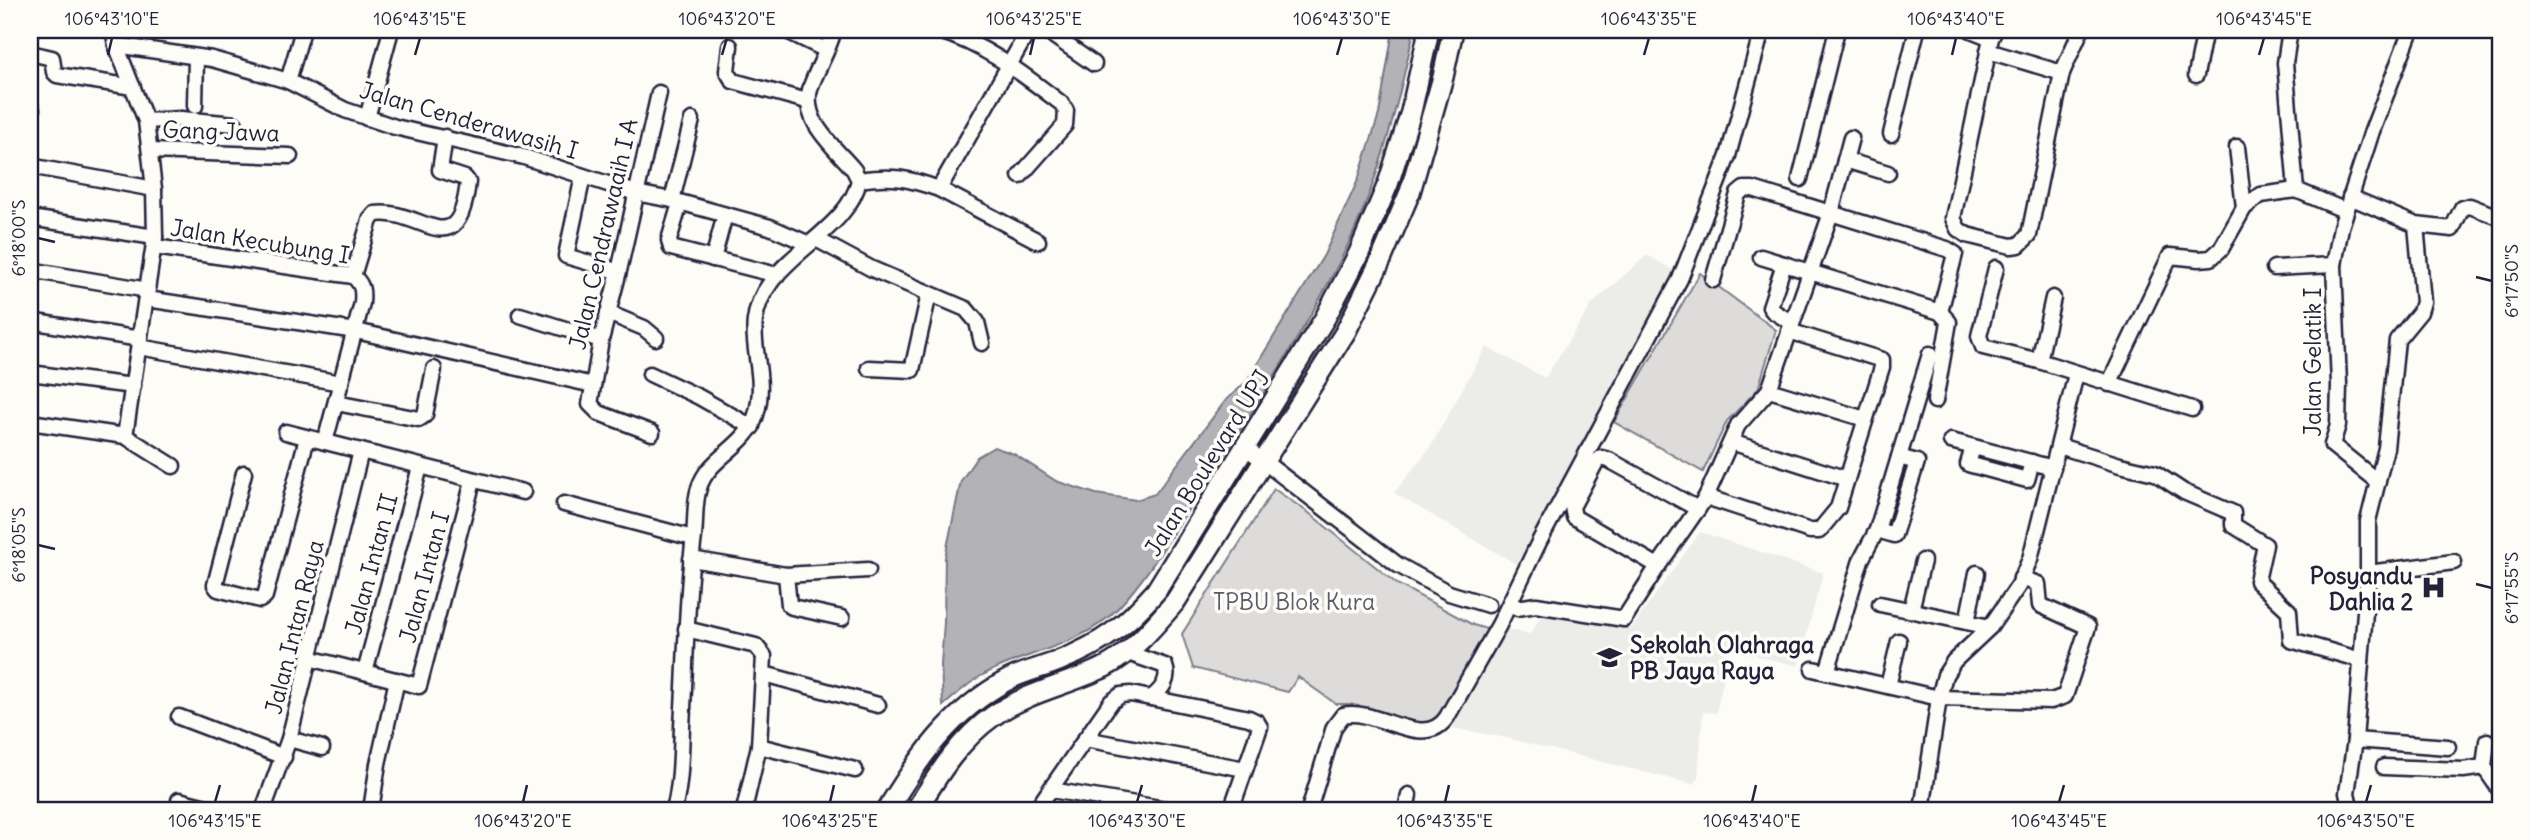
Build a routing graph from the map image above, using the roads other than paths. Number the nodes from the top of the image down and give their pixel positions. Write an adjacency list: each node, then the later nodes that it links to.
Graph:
1 (113, 30): 22 (street)
2 (303, 30): 31 (street)
3 (391, 30): 36 (street)
4 (785, 30): 24 (street)
5 (834, 30): 24 (street)
6 (936, 30): 27 (street)
7 (1029, 30): 27 (street)
8 (1045, 30): 28 (street)
9 (1429, 30): 119 (street, Jalan Boulevard UPJ)
10 (1453, 30): 121 (street, Jalan Boulevard UPJ)
11 (1762, 30): 188 (street)
12 (1837, 30): 51 (street)
13 (1917, 30): 40 (street)
14 (1971, 30): 21 (street)
15 (2081, 30): 29 (street)
16 (2205, 30): 30 (street)
17 (2290, 30): 55 (street)
18 (2411, 30): 57 (street, Jalan Gelatik I)
19 (2488, 30): 20 (street)
20 (2501, 34)
21 (1992, 40): 29 (street); 29 (street)
22 (116, 45): 26 (street, Jalan Cenderawasih I); 32 (street)
23 (730, 46): 34 (street)
24 (826, 50): 34 (street)
25 (30, 53): 32 (street)
26 (196, 57): 31 (street, Jalan Cenderawasih I); 35 (street)
27 (1009, 63): 50 (street); 54 (street)
28 (1094, 64)
29 (2062, 73)
30 (2196, 75)
31 (288, 81): 36 (street, Jalan Cenderawasih I)
32 (133, 87): 38 (street)
33 (659, 93): 56 (street, Jalan Cendrawaaih I A)
34 (807, 101): 52 (street)
35 (195, 106)
36 (367, 118): 41 (street, Jalan Cenderawasih I)
37 (692, 120): 58 (street)
38 (145, 121): 39 (street); 44 (street)
39 (235, 124)
40 (1891, 134)
41 (445, 137): 49 (street, Jalan Cenderawasih I); 78 (street)
42 (1851, 138): 46 (street)
43 (2237, 147): 59 (street)
44 (150, 151): 45 (street, Gang Jawa); 53 (street)
45 (290, 156)
46 (1845, 160): 48 (street); 60 (street)
47 (30, 166): 53 (street)
48 (1888, 173)
49 (583, 176): 56 (street, Jalan Cenderawasih I); 74 (street)
50 (1020, 176)
51 (1800, 178)
52 (859, 180): 54 (street); 67 (street)
53 (153, 188): 66 (street)
54 (939, 189): 65 (street)
55 (2296, 190): 57 (street); 59 (street)
56 (636, 193): 58 (street, Jalan Cenderawasih I); 84 (street, Jalan Cendrawaaih I A)
57 (2347, 204): 64 (street); 71 (street, Jalan Gelatik I)
58 (675, 205): 67 (street, Jalan Cenderawasih I); 69 (street)
59 (2244, 208): 101 (street)
60 (1830, 213): 76 (street); 79 (street); 83 (street)
61 (30, 218): 66 (street, Jalan Kecubung I)
62 (2501, 218): 64 (street)
63 (723, 222): 69 (street)
64 (2416, 225): 128 (street)
65 (1038, 241)
66 (155, 242): 78 (street, Jalan Kecubung I); 80 (street)
67 (812, 242): 77 (street); 81 (street, Jalan Cenderawasih I)
68 (1761, 257): 70 (street)
69 (713, 258): 77 (street)
70 (1784, 264): 76 (street); 87 (street)
71 (2334, 265): 73 (street); 128 (street, Jalan Gelatik I)
72 (1996, 268): 94 (street)
73 (2274, 268)
74 (610, 269)
75 (30, 270): 80 (street)
76 (1810, 272): 83 (street); 87 (street)
77 (777, 275): 110 (street)
78 (355, 278): 88 (street)
79 (1713, 280)
80 (148, 294): 88 (street); 91 (street)
81 (929, 294): 92 (street, Jalan Cenderawasih I); 95 (street)
82 (2053, 298): 94 (street)
83 (1940, 312): 105 (street)
84 (608, 313): 89 (street); 90 (street, Jalan Cendrawaaih I A)
85 (520, 315): 90 (street)
86 (30, 321): 91 (street)
87 (1791, 327): 104 (street); 108 (street)
88 (356, 331): 100 (street); 102 (street)
89 (656, 338)
90 (601, 341): 102 (street, Jalan Cendrawaaih I A)
91 (140, 343): 100 (street); 103 (street)
92 (982, 343)
93 (1930, 354): 157 (street)
94 (2039, 361): 99 (street)
95 (869, 368)
96 (434, 369): 106 (street)
97 (30, 373): 103 (street)
98 (650, 374): 110 (street)
99 (2076, 374): 101 (street); 118 (street)
100 (341, 383): 106 (street)
101 (2109, 384): 107 (street)
102 (593, 385): 112 (street)
103 (133, 386): 113 (street)
104 (1769, 390): 108 (street); 117 (street)
105 (1935, 401)
106 (336, 403): 116 (street)
107 (2192, 409)
108 (1866, 419): 126 (street)
109 (30, 422): 113 (street)
110 (751, 427): 132 (street)
111 (286, 432): 114 (street)
112 (652, 433)
113 (125, 436): 122 (street)
114 (307, 438): 116 (street); 125 (street)
115 (1951, 441): 124 (street)
116 (325, 442): 120 (street)
117 (1731, 442): 126 (street); 130 (street)
118 (2059, 446): 124 (street); 153 (street)
119 (1245, 447): 121 (street); 183 (street, Jalan Boulevard UPJ)
120 (361, 452): 123 (street); 152 (street, Jalan Intan Raya)
121 (1263, 460): 143 (street); 151 (street, Jalan Boulevard UPJ)
122 (173, 466)
123 (420, 467): 127 (street); 154 (street, Jalan Intan II)
124 (2053, 468): 141 (street)
125 (244, 472)
126 (1847, 479): 130 (street)
127 (474, 481): 129 (street); 156 (street, Jalan Intan I)
128 (2378, 482): 139 (street)
129 (523, 492)
130 (1702, 503): 136 (street); 136 (street)
131 (564, 504): 132 (street)
132 (693, 538): 133 (street)
133 (691, 559): 140 (street); 149 (street)
134 (1923, 561): 145 (street)
135 (2454, 562): 139 (street)
136 (1658, 566): 144 (street)
137 (868, 570): 140 (street)
138 (1978, 573): 147 (street)
139 (2368, 573): 153 (street)
140 (786, 575): 146 (street)
141 (2021, 578): 148 (street); 159 (street)
142 (1880, 604): 145 (street)
143 (1488, 605)
144 (1517, 608)
145 (1911, 610): 147 (street)
146 (842, 618)
147 (1967, 622): 148 (street)
148 (1990, 627): 159 (street)
149 (686, 629): 155 (street); 181 (street)
150 (1899, 641): 157 (street)
151 (1125, 652): 158 (street); 184 (street, Jalan Boulevard UPJ)
152 (309, 658): 154 (street); 162 (street, Jalan Intan Raya)
153 (2361, 660): 164 (street)
154 (365, 672): 156 (street)
155 (764, 674): 160 (street); 166 (street)
156 (397, 680): 180 (street)
157 (1888, 686): 159 (street)
158 (1152, 698): 163 (street); 172 (street)
159 (1939, 698): 190 (street)
160 (878, 705)
161 (179, 717): 169 (street)
162 (289, 739): 168 (street); 169 (street, Jalan Intan Raya)
163 (1086, 739): 172 (street); 174 (street)
164 (2355, 740): 167 (street); 191 (street)
165 (2487, 741): 171 (street)
166 (759, 746): 173 (street); 182 (street)
167 (2448, 747)
168 (322, 748)
169 (284, 757): 179 (street, Jalan Intan Raya)
170 (2384, 767): 171 (street)
171 (2484, 767): 175 (street)
172 (1245, 769): 187 (street)
173 (855, 770)
174 (1051, 790): 185 (street); 186 (street)
175 (2501, 792)
176 (1409, 795): 189 (street)
177 (178, 800): 178 (street)
178 (218, 810)
179 (263, 810)
180 (371, 810)
181 (674, 810)
182 (744, 810)
183 (887, 810)
184 (916, 810)
185 (1036, 810)
186 (1172, 810)
187 (1231, 810)
188 (1309, 810)
189 (1406, 810)
190 (1922, 810)
191 (2351, 810)

